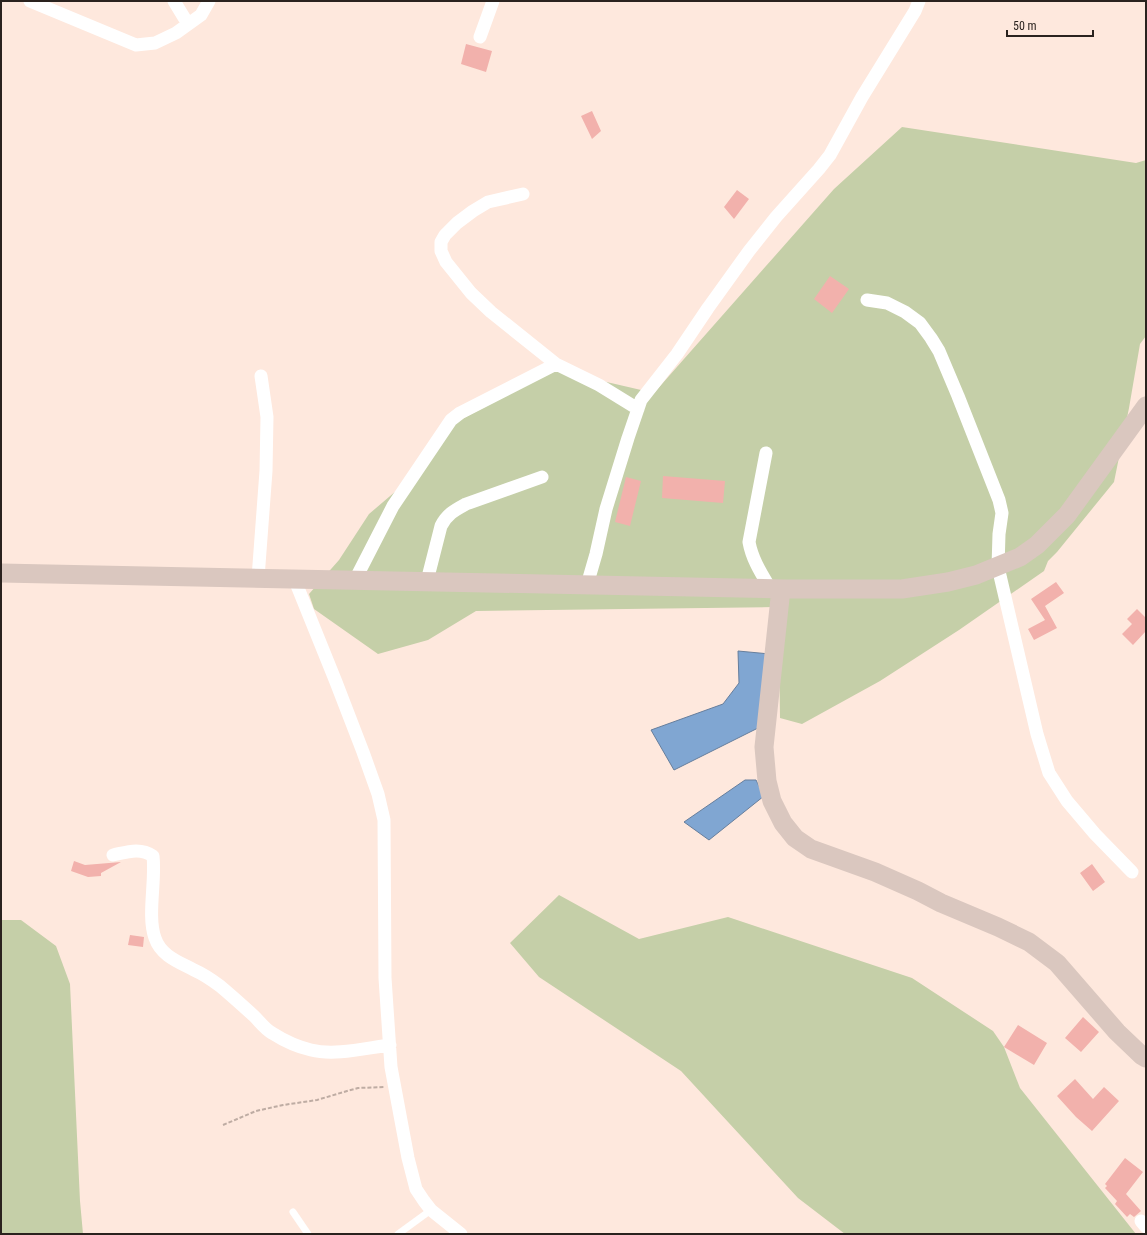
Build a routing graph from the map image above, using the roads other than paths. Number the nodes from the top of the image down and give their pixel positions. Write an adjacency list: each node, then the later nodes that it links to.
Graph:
1 (30, 1): 6 (street)
2 (174, 1): 6 (street)
3 (209, 1): 6 (street)
4 (493, 1): 7 (street)
5 (919, 1): 13 (street)
6 (188, 24)
7 (480, 37)
8 (523, 194): 10 (street)
9 (867, 300): 16 (street)
10 (556, 364): 13 (street); 20 (street)
11 (261, 376): 18 (street)
12 (1146, 406): 16 (street)
13 (638, 409): 22 (street)
14 (766, 453): 23 (street)
15 (542, 477): 21 (street)
16 (998, 567): 23 (street); 25 (street)
17 (1, 573): 18 (street)
18 (258, 578): 19 (street)
19 (294, 578): 20 (street); 26 (street)
20 (354, 580): 21 (street)
21 (426, 581): 22 (street)
22 (587, 585): 23 (street)
23 (776, 588): 27 (street)
24 (113, 855): 26 (street)
25 (1132, 872)
26 (390, 1045): 28 (street)
27 (1146, 1058)
28 (431, 1210): 31 (lane); 32 (street)
29 (293, 1212): 30 (lane)
30 (308, 1234)
31 (398, 1234)
32 (461, 1234)

